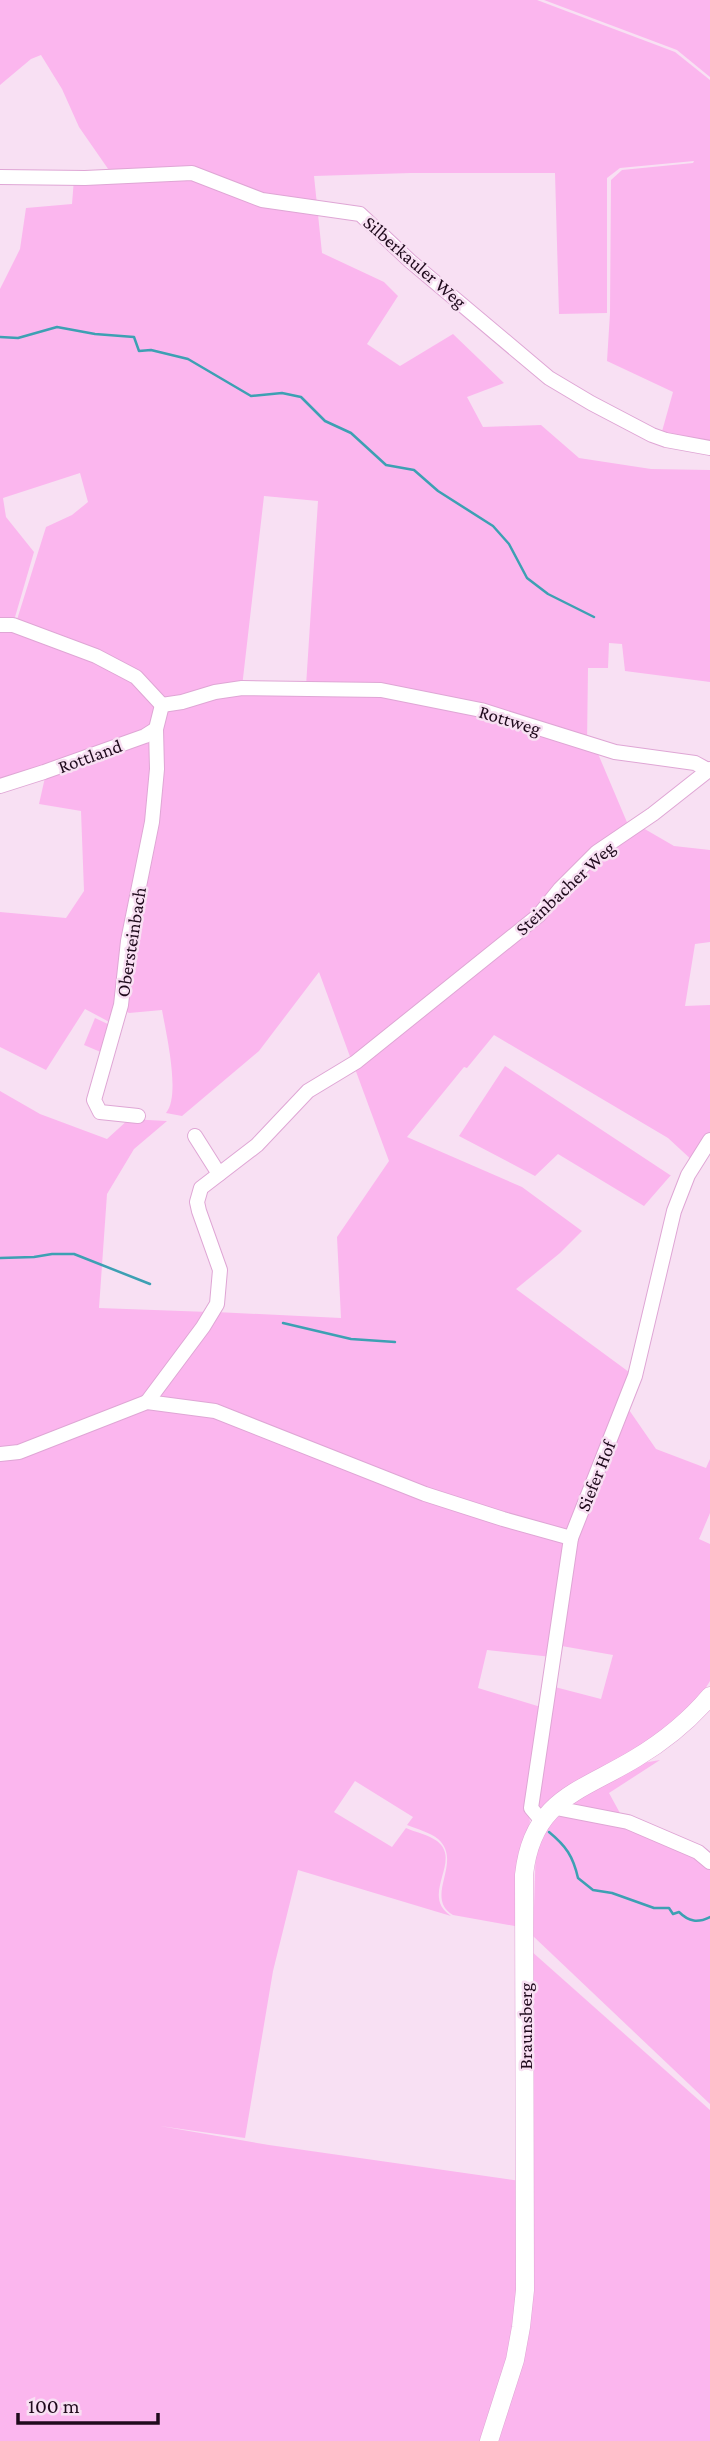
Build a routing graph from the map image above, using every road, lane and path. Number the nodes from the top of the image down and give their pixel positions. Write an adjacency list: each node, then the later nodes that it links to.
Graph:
1 (0, 177): 2 (street, Silberkauler Weg)
2 (710, 448)
3 (0, 625): 4 (street)
4 (162, 705): 5 (street); 6 (street, Rottweg)
5 (156, 729): 7 (street, Rottland); 8 (street, Obersteinbach)
6 (709, 769): 11 (street, Steinbacher Weg)
7 (0, 786)
8 (138, 1116)
9 (195, 1136): 11 (street)
10 (710, 1140): 14 (street, Siefer Hof)
11 (219, 1174): 12 (street)
12 (148, 1402): 13 (street); 14 (street)
13 (0, 1454)
14 (571, 1538): 17 (street, Siefer Hof)
15 (710, 1696): 16 (main road, Braunsberg)
16 (557, 1804): 17 (main road, Braunsberg); 18 (street)
17 (541, 1820): 19 (main road, Braunsberg)
18 (710, 1862)
19 (489, 2441)

